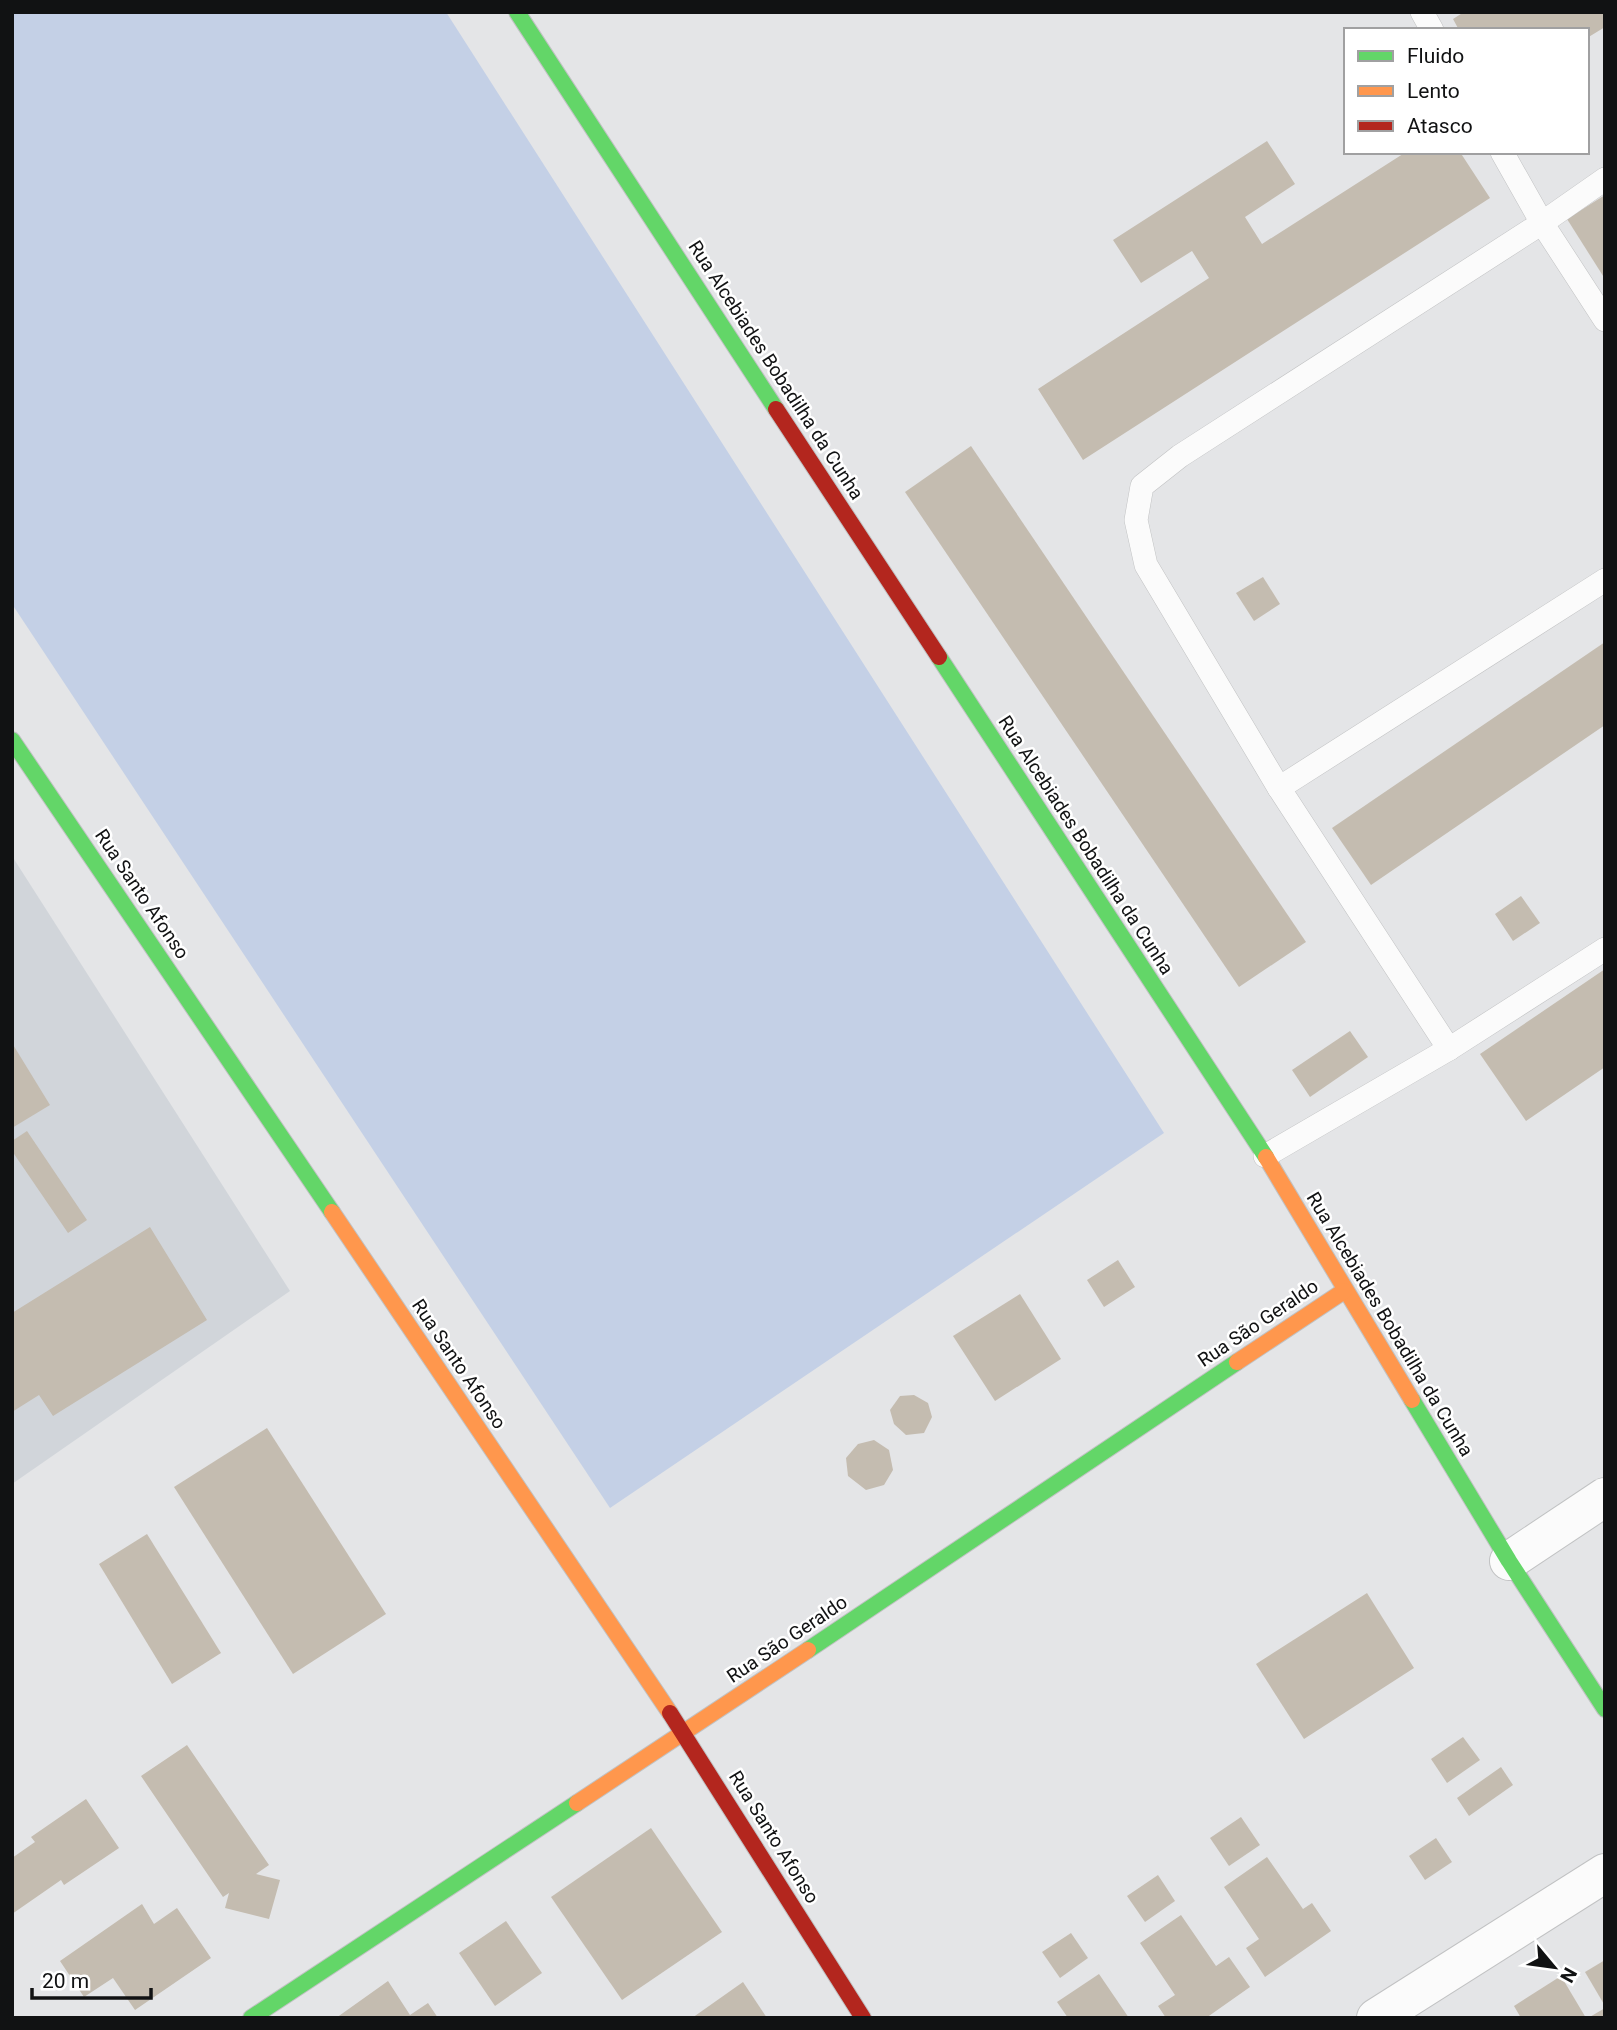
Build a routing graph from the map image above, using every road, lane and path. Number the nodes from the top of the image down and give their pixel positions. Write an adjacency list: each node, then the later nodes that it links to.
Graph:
1 (517, 12): 13 (street, Rua Alcebiades Bobadilha da Cunha)
2 (1422, 12): 3 (lane)
3 (1431, 28)
4 (1503, 154): 6 (lane)
5 (1605, 179): 6 (lane)
6 (1542, 223): 7 (lane); 10 (lane)
7 (1605, 320)
8 (1605, 580): 10 (lane)
9 (12, 740): 18 (street, Rua Santo Afonso)
10 (1279, 788): 12 (lane)
11 (1605, 949): 12 (lane)
12 (1449, 1049): 13 (lane)
13 (1265, 1156): 14 (street, Rua Alcebiades Bobadilha da Cunha)
14 (1344, 1291): 16 (street, Rua Alcebiades Bobadilha da Cunha); 18 (street, Rua São Geraldo)
15 (1605, 1497): 16 (street)
16 (1509, 1561): 17 (street, Rua Alcebiades Bobadilha da Cunha)
17 (1605, 1709)
18 (684, 1734): 20 (street, Rua São Geraldo); 21 (street, Rua Santo Afonso)
19 (1605, 1873): 22 (street)
20 (251, 2018)
21 (863, 2018)
22 (1376, 2018)

